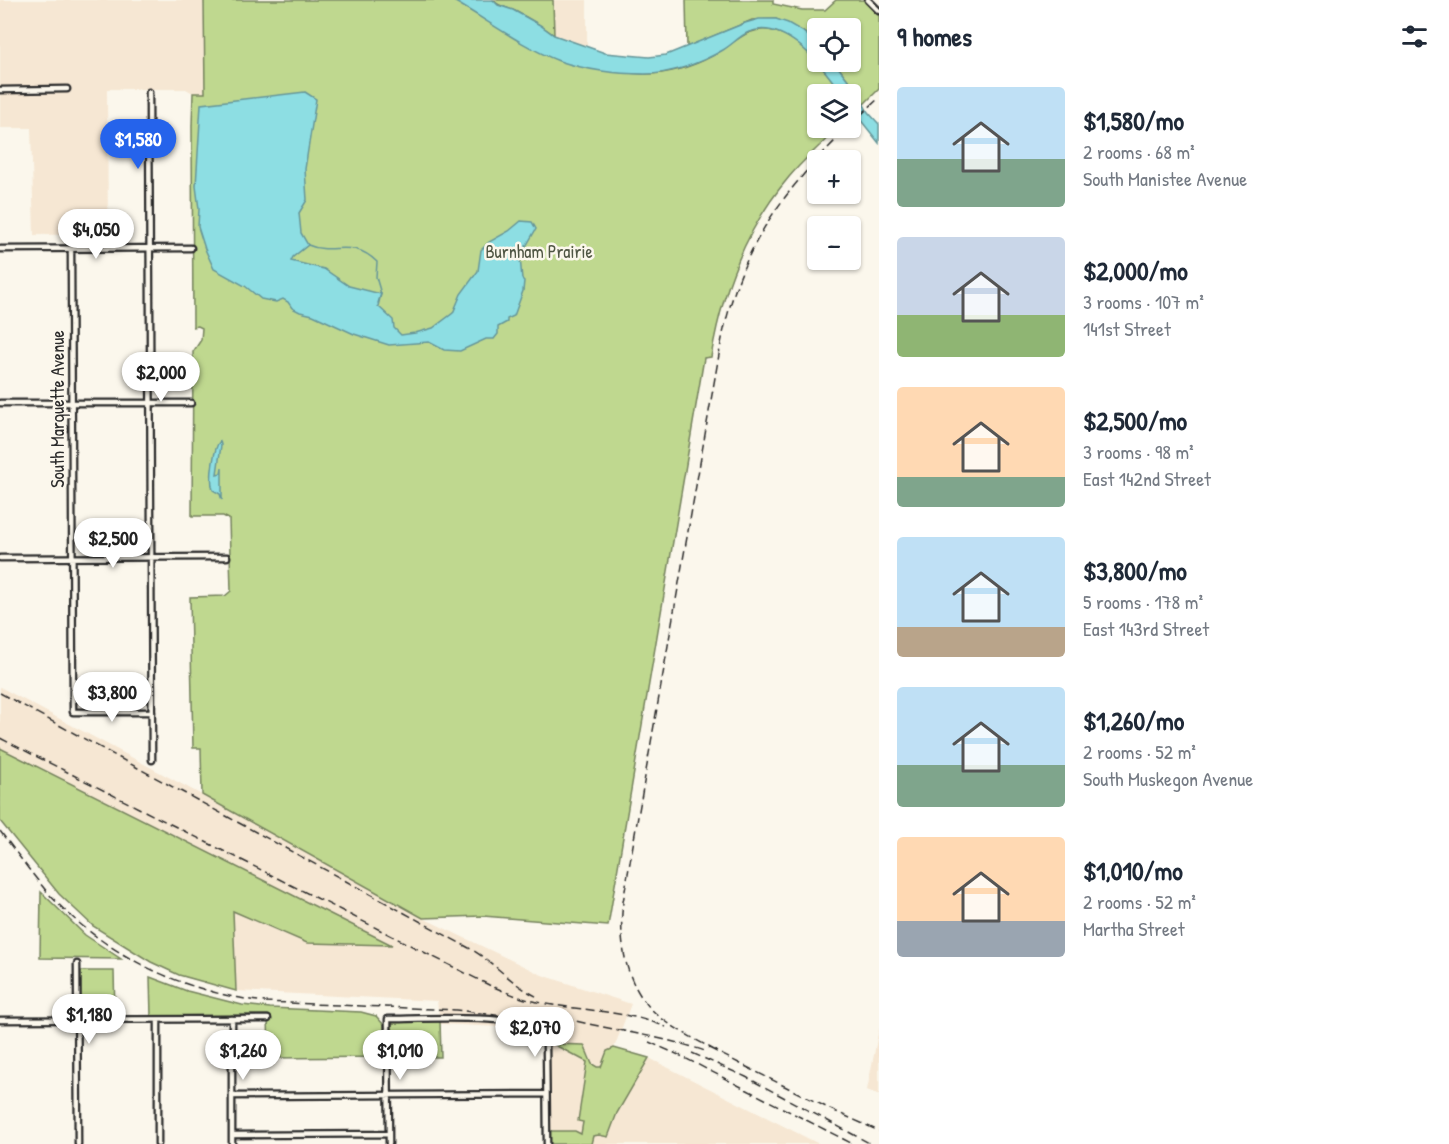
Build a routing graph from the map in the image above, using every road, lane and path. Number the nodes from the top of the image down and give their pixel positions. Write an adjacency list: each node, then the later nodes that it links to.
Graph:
1 (868, 0): 2 (street)
2 (879, 11)
3 (67, 89): 4 (street)
4 (0, 90)
5 (149, 92): 6 (street)
6 (150, 248): 7 (street); 9 (street); 12 (street)
7 (191, 248)
8 (0, 249): 9 (street)
9 (71, 249): 11 (street, South Marquette Avenue)
10 (0, 403): 11 (street)
11 (72, 403): 12 (street); 17 (street, South Marquette Avenue)
12 (150, 403): 13 (street); 14 (street)
13 (191, 403)
14 (151, 557): 15 (street); 17 (street); 18 (street)
15 (226, 557)
16 (0, 558): 17 (street)
17 (72, 558): 18 (street, South Marquette Avenue)
18 (152, 712): 19 (street)
19 (152, 760)
20 (77, 964): 24 (street)
21 (232, 1019): 22 (street); 25 (street); 28 (street)
22 (268, 1019)
23 (0, 1020): 24 (street)
24 (77, 1020): 25 (street); 31 (street)
25 (158, 1020): 32 (street)
26 (546, 1094): 27 (street); 27 (street); 35 (street)
27 (389, 1095): 28 (street); 29 (street)
28 (232, 1096): 30 (street)
29 (389, 1134): 30 (street); 34 (street)
30 (232, 1135): 33 (street)
31 (78, 1144)
32 (158, 1144)
33 (232, 1144)
34 (389, 1144)
35 (547, 1144)

